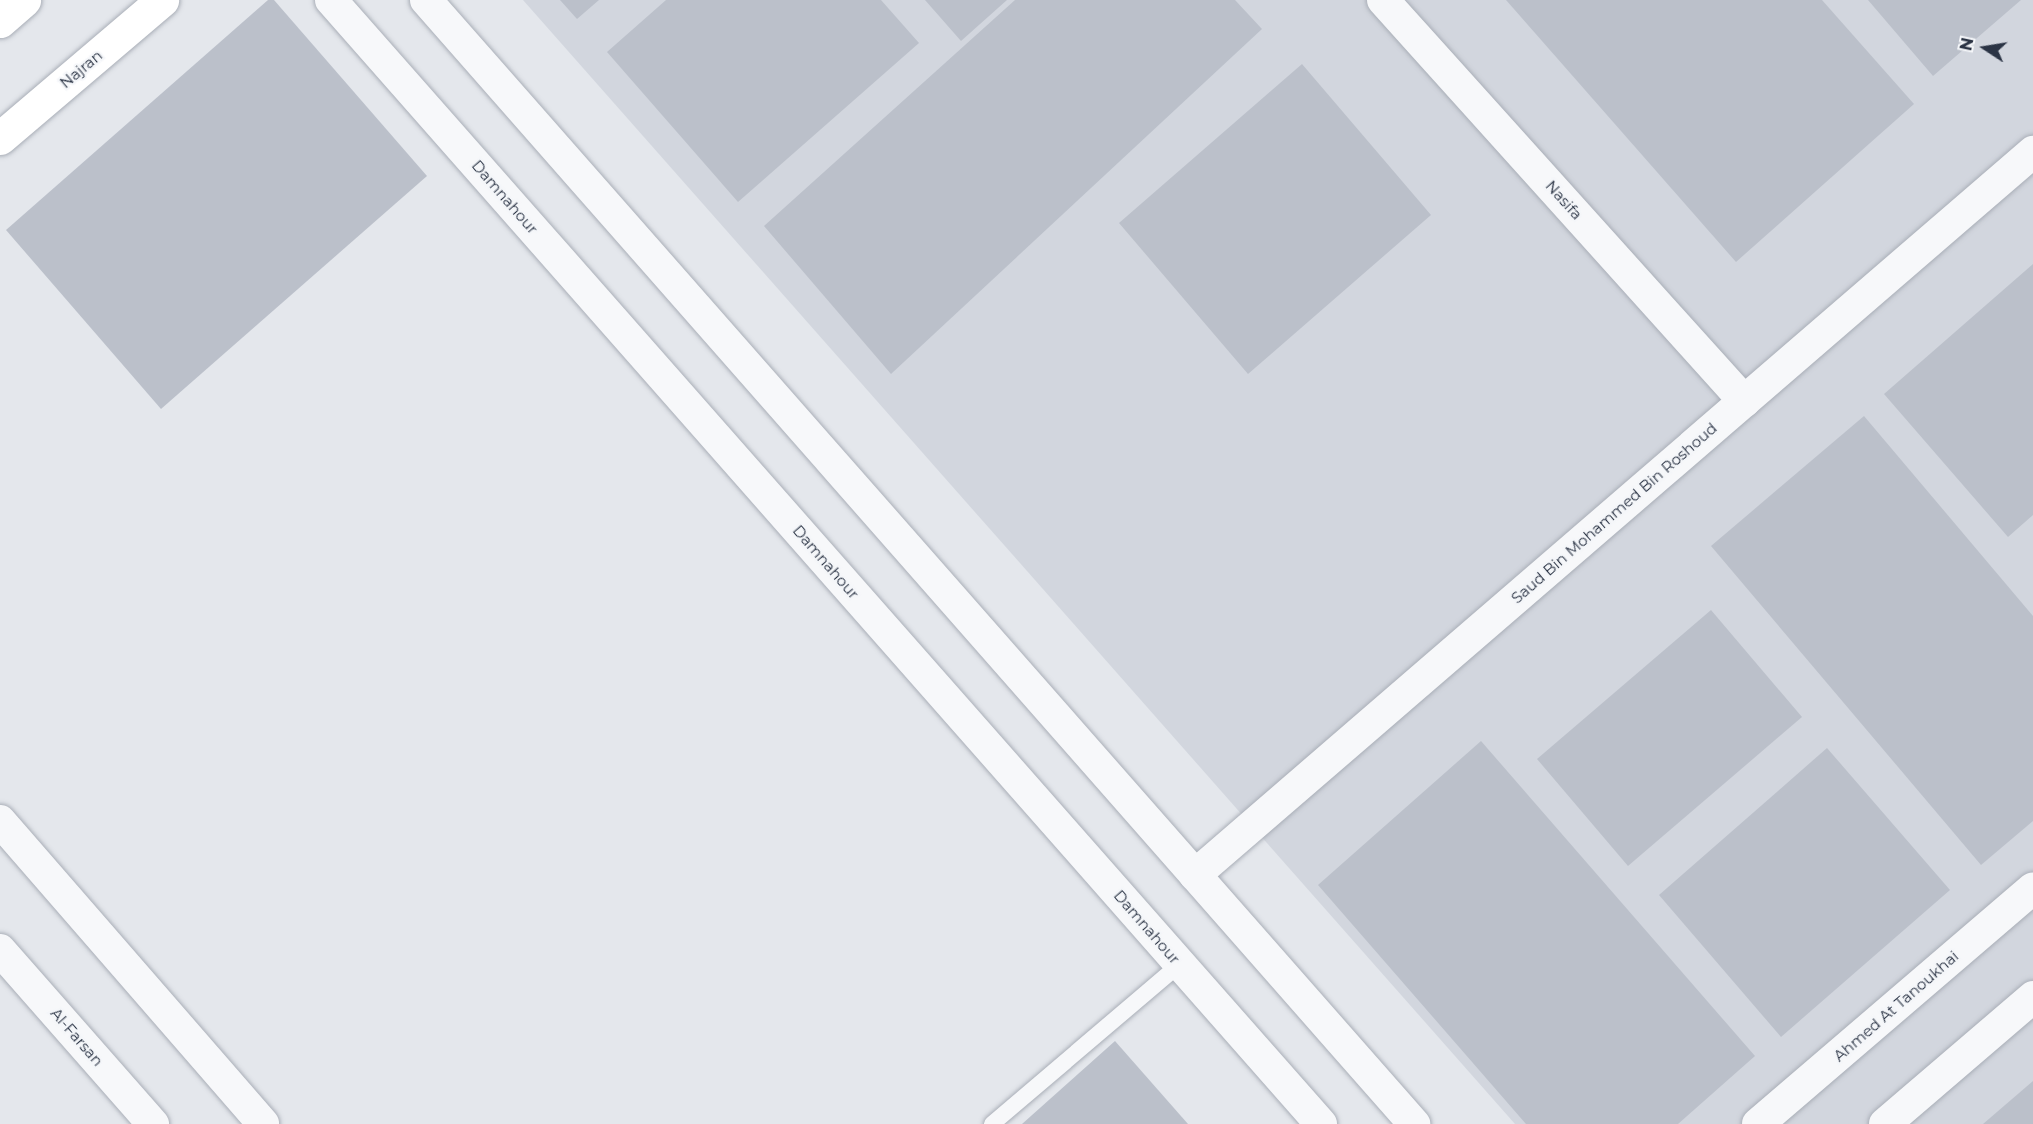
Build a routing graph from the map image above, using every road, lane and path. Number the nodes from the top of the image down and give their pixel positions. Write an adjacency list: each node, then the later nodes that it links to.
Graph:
1 (24, 0): 6 (street)
2 (162, 0): 7 (street, Najran)
3 (331, 0): 14 (street, Damnahour)
4 (426, 0): 11 (street)
5 (1383, 0): 9 (street, Nasifa)
6 (0, 21)
7 (0, 138)
8 (2033, 152): 9 (street, Saud Bin Mohammed Bin Roshoud)
9 (1744, 401): 11 (street, Saud Bin Mohammed Bin Roshoud)
10 (0, 821): 17 (street)
11 (1195, 875): 20 (street)
12 (2033, 888): 21 (street, Ahmed At Tanoukhai)
13 (0, 950): 16 (street, Al-Farsan)
14 (1180, 964): 18 (lane); 19 (street, Damnahour)
15 (2033, 997): 22 (street)
16 (153, 1124)
17 (263, 1124)
18 (992, 1124)
19 (1320, 1124)
20 (1414, 1124)
21 (1758, 1124)
22 (1885, 1124)

